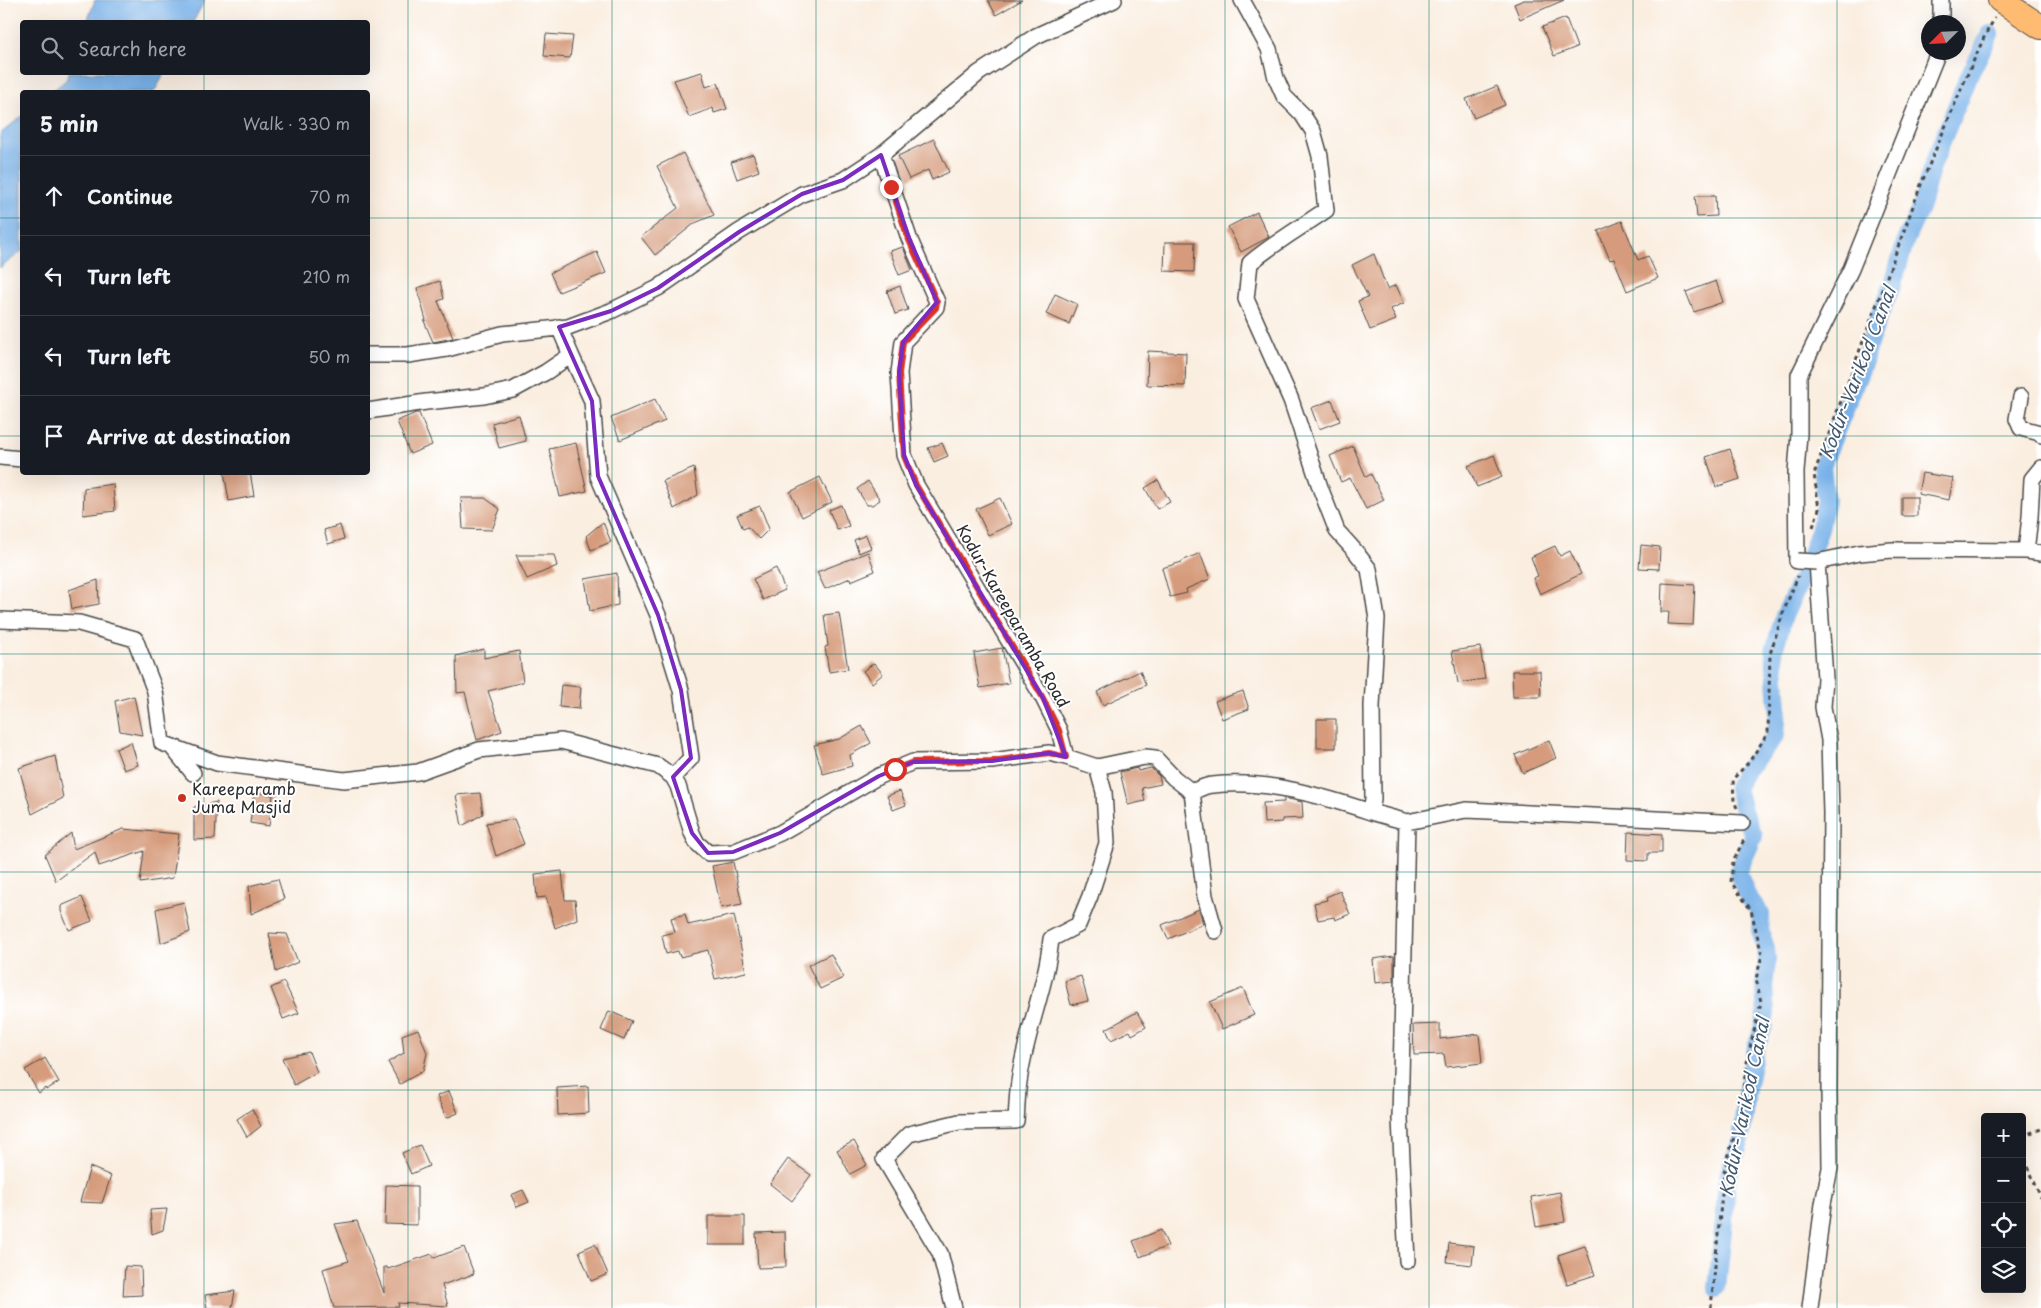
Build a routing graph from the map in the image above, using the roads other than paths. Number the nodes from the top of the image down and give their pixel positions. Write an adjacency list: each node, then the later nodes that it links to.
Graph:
1 (1114, 0): 8 (street)
2 (1242, 0): 27 (street)
3 (1942, 0): 5 (street)
4 (2000, 0): 6 (main road)
5 (1941, 15)
6 (2041, 27)
7 (1935, 60): 19 (street, bridge)
8 (881, 154): 9 (street); 22 (street, Kodur-Kareeparamba Road)
9 (559, 327): 10 (street); 11 (street)
10 (370, 355)
11 (571, 355): 13 (street); 25 (street)
12 (2021, 397): 14 (street)
13 (370, 411)
14 (2041, 435)
15 (0, 457): 16 (street)
16 (20, 460)
17 (2041, 468): 18 (street)
18 (2034, 552): 19 (street)
19 (1822, 561): 33 (street)
20 (0, 620): 21 (street)
21 (162, 743): 24 (street); 25 (street)
22 (1066, 757): 23 (street); 25 (street)
23 (1097, 767): 26 (street); 32 (street)
24 (193, 773)
25 (673, 777)
26 (1192, 792): 27 (street); 30 (street)
27 (1371, 812): 28 (street)
28 (1407, 822): 29 (street); 31 (street)
29 (1742, 823)
30 (1215, 931)
31 (1407, 1261)
32 (954, 1308)
33 (1810, 1308)

